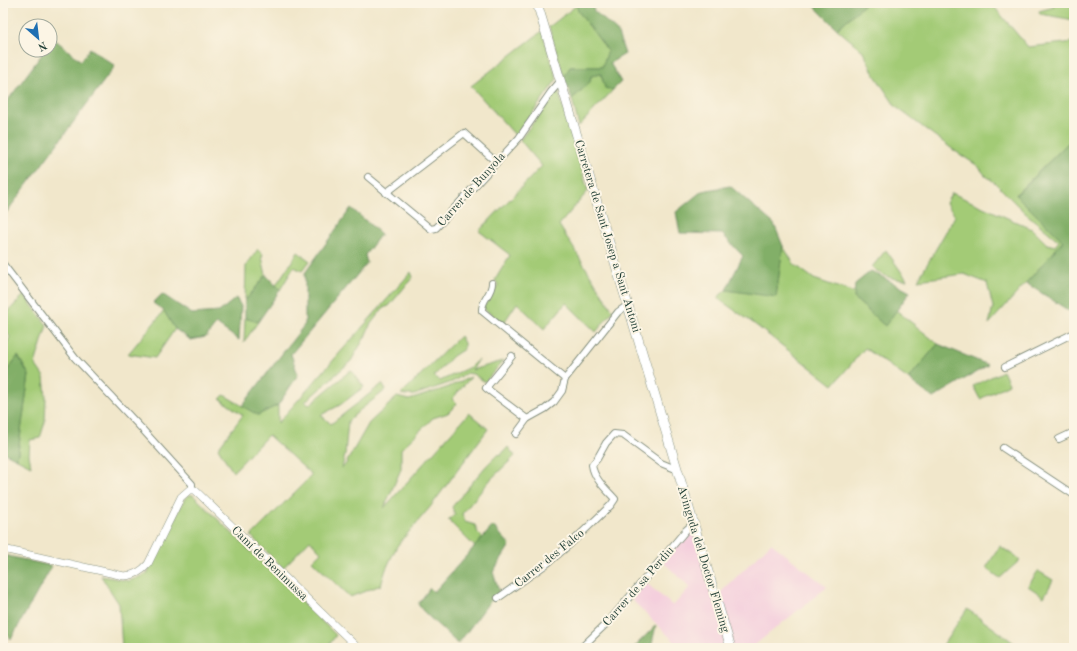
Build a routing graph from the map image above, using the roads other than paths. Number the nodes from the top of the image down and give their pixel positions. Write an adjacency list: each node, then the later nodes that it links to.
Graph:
1 (537, 3): 2 (main road, Carretera de Sant Josep a Sant Antoni)
2 (561, 82): 3 (street, Carrer de Bunyola); 8 (main road, Carretera de Sant Josep a Sant Antoni)
3 (496, 162): 5 (street); 5 (street, Carrer de Bunyola)
4 (368, 176): 5 (street, Carrer de Bunyola)
5 (386, 193)
6 (3, 264): 19 (street)
7 (492, 283): 12 (street)
8 (628, 306): 12 (street); 18 (main road, Carretera de Sant Josep a Sant Antoni)
9 (1074, 333): 11 (street)
10 (512, 356): 13 (street)
11 (1005, 366)
12 (565, 379): 13 (street)
13 (527, 419): 15 (street)
14 (1074, 432): 16 (street)
15 (516, 434)
16 (1059, 439)
17 (1003, 448): 20 (street)
18 (678, 470): 21 (main road, Avinguda del Doctor Fleming); 23 (street, Carrer des Falco)
19 (192, 489): 22 (street); 24 (street, Camí de Benimussa)
20 (1074, 495)
21 (694, 523): 25 (street, Carrer de sa Perdiu); 26 (main road, Avinguda del Doctor Fleming)
22 (3, 549)
23 (498, 598)
24 (358, 648)
25 (581, 648)
26 (731, 648)

